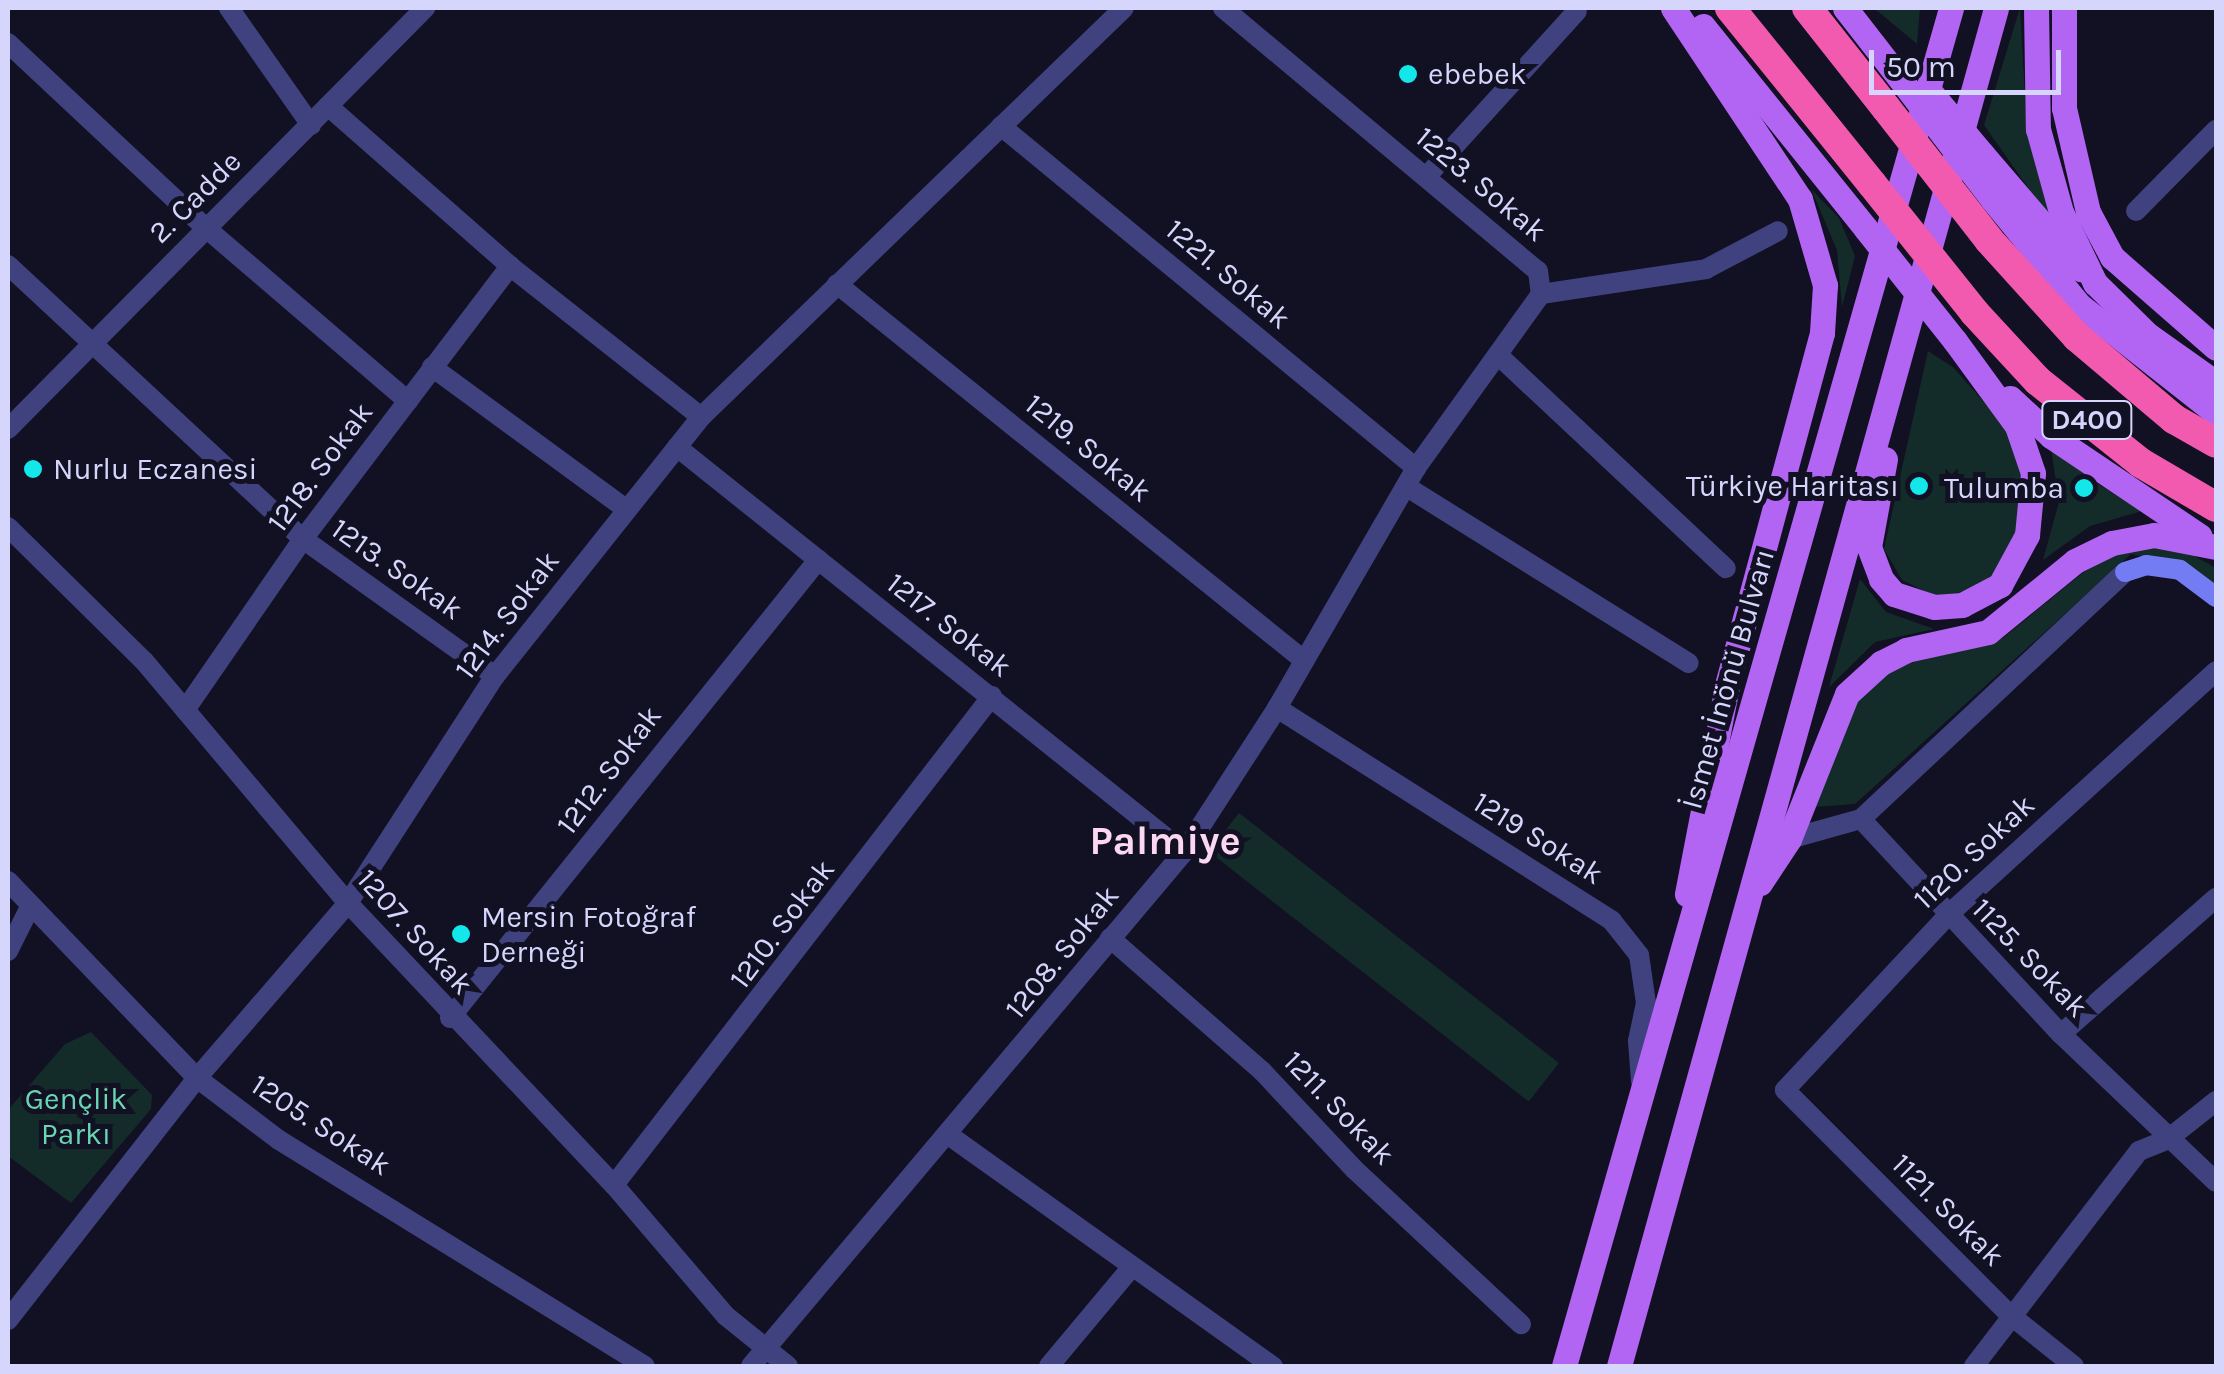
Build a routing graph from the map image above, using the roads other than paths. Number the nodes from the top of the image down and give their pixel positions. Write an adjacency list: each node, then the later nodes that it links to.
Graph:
1 (229, 8): 18 (street)
2 (424, 8): 17 (street, 2. Cadde)
3 (1124, 8): 19 (street, 1214. Sokak)
4 (1674, 8): 71 (main road)
5 (1686, 8): 33 (main road, bridge)
6 (1730, 8): 44 (highway, D400, bridge)
7 (1806, 8): 41 (highway, D400, bridge)
8 (1845, 8): 16 (main road)
9 (1951, 8): 71 (main road, İsmet İnönü Bulvarı)
10 (1996, 8): 35 (main road)
11 (2036, 8): 28 (main road)
12 (2064, 8): 31 (main road)
13 (1230, 10): 21 (street, 1223. Sokak)
14 (1577, 12): 21 (street)
15 (8, 43): 23 (street)
16 (1904, 72): 28 (main road, bridge); 38 (main road, bridge)
17 (328, 106): 18 (street, 2. Cadde); 26 (street)
18 (311, 125): 23 (street, 2. Cadde)
19 (1001, 126): 27 (street, 1214. Sokak); 43 (street, 1221. Sokak)
20 (2216, 130): 22 (street)
21 (1426, 176): 29 (street, 1223. Sokak)
22 (2136, 211)
23 (206, 228): 30 (street, 2. Cadde); 37 (street)
24 (1778, 231): 29 (street)
25 (8, 265): 30 (street, 1213. Sokak)
26 (510, 266): 34 (street, 1218. Sokak); 39 (street)
27 (837, 284): 39 (street, 1214. Sokak); 52 (street, 1219. Sokak)
28 (2095, 284): 36 (main road)
29 (1542, 294): 32 (street, 1208. Sokak)
30 (92, 343): 40 (street, 2. Cadde); 47 (street, 1213. Sokak)
31 (2216, 348)
32 (1498, 355): 43 (street, 1208. Sokak); 50 (street)
33 (1974, 363): 35 (main road); 48 (main road)
34 (432, 367): 37 (street, 1218. Sokak); 45 (street)
35 (1892, 380): 65 (main road)
36 (2216, 383)
37 (408, 401): 47 (street, 1218. Sokak)
38 (2216, 413)
39 (701, 416): 42 (street, 1214. Sokak)
40 (8, 430)
41 (2216, 443)
42 (676, 447): 45 (street, 1214. Sokak); 49 (street, 1217. Sokak)
43 (1412, 478): 52 (street, 1208. Sokak); 53 (street, 1221. Sokak)
44 (2216, 507)
45 (626, 509): 55 (street, 1214. Sokak)
46 (8, 528): 58 (street, 1207. Sokak)
47 (303, 539): 55 (street, 1213. Sokak); 58 (street, 1218. Sokak)
48 (2216, 546): 60 (main road)
49 (818, 560): 56 (street, 1217. Sokak); 70 (street, 1212. Sokak)
50 (1726, 568)
51 (2216, 597): 59 (street)
52 (1301, 658): 57 (street, 1208. Sokak)
53 (1689, 663)
54 (2216, 671): 67 (street, 1120. Sokak)
55 (495, 676): 64 (street, 1214. Sokak)
56 (992, 696): 61 (street, 1217. Sokak); 80 (street, 1210. Sokak)
57 (1278, 708): 61 (street, 1208. Sokak); 75 (street, 1219 Sokak)
58 (185, 710): 64 (street, 1207. Sokak)
59 (1861, 819): 60 (street); 67 (street, 1125. Sokak)
60 (1789, 838): 65 (main road)
61 (1184, 852): 68 (street, 1208. Sokak)
62 (8, 881): 66 (street, 1205. Sokak)
63 (2216, 898): 72 (street)
64 (348, 903): 70 (street, 1207. Sokak); 73 (street, 1214. Sokak)
65 (1746, 904): 91 (main road)
66 (29, 909): 69 (street); 73 (street, 1205. Sokak)
67 (1948, 916): 72 (street, 1125. Sokak); 74 (street, 1120. Sokak)
68 (1110, 938): 77 (street, 1208. Sokak); 84 (street, 1211. Sokak)
69 (8, 951)
70 (450, 1018): 80 (street, 1207. Sokak)
71 (1664, 1023): 75 (main road, İsmet İnönü Bulvarı)
72 (2061, 1034): 78 (street, 1125. Sokak)
73 (197, 1078): 83 (street, 1214. Sokak); 86 (street, 1205. Sokak)
74 (1785, 1090): 82 (street, 1121. Sokak)
75 (1641, 1093): 90 (main road, İsmet İnönü Bulvarı)
76 (2216, 1101): 78 (street)
77 (950, 1136): 81 (street); 85 (street, 1208. Sokak)
78 (2168, 1139): 79 (street, 1125. Sokak); 82 (street)
79 (2216, 1182)
80 (614, 1185): 85 (street, 1207. Sokak)
81 (1131, 1268): 88 (street); 89 (street)
82 (2009, 1314): 92 (street); 93 (street, 1121. Sokak)
83 (8, 1320)
84 (1521, 1324)
85 (759, 1359): 87 (street, 1207. Sokak)
86 (645, 1366)
87 (788, 1366)
88 (1048, 1366)
89 (1272, 1366)
90 (1564, 1366)
91 (1620, 1366)
92 (1974, 1366)
93 (2074, 1366)

